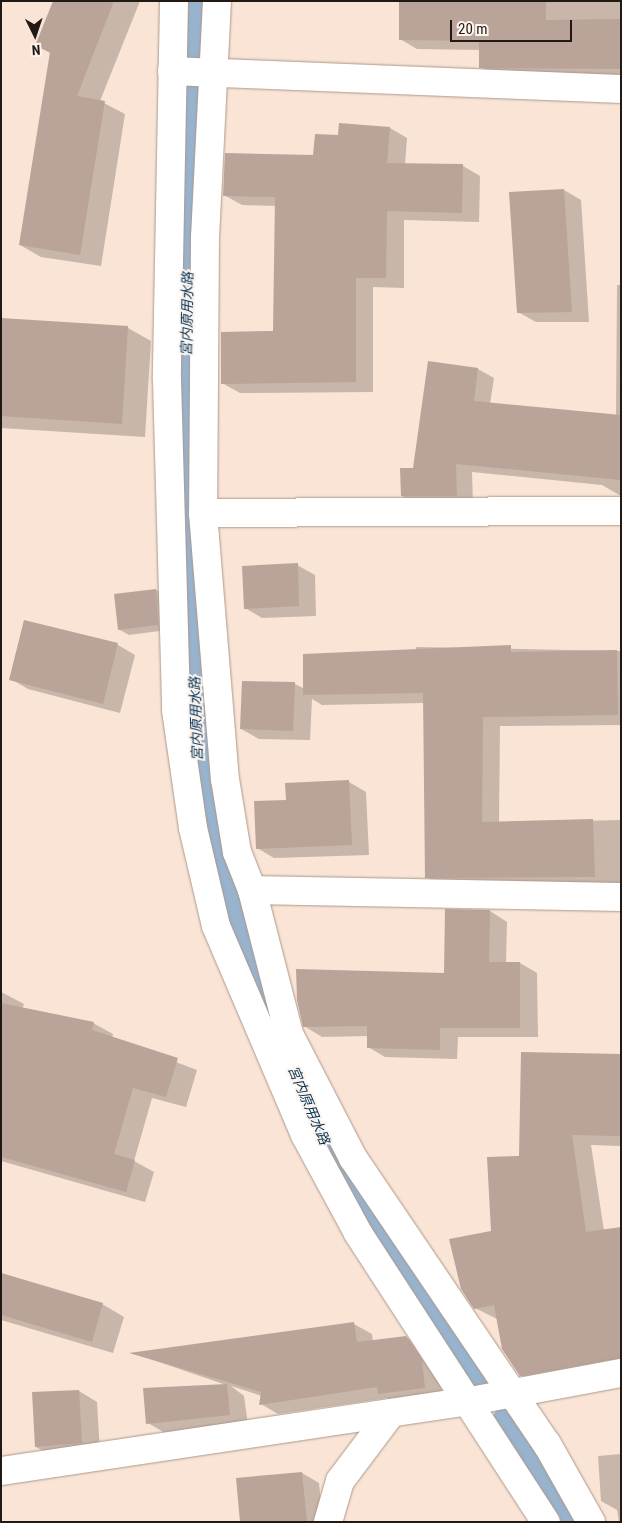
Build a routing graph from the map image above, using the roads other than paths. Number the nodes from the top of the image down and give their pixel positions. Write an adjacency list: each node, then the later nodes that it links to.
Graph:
1 (174, 1): 3 (street)
2 (217, 1): 4 (street)
3 (172, 71): 4 (street); 12 (street)
4 (213, 74): 5 (street); 7 (street)
5 (621, 89)
6 (621, 511): 7 (street)
7 (203, 512): 8 (street)
8 (252, 890): 9 (street); 11 (street)
9 (621, 897)
10 (621, 1372): 11 (street)
11 (508, 1392): 12 (street); 17 (street)
12 (471, 1401): 13 (street); 16 (street)
13 (392, 1413): 14 (street); 15 (street)
14 (1, 1471)
15 (328, 1522)
16 (546, 1522)
17 (591, 1522)

